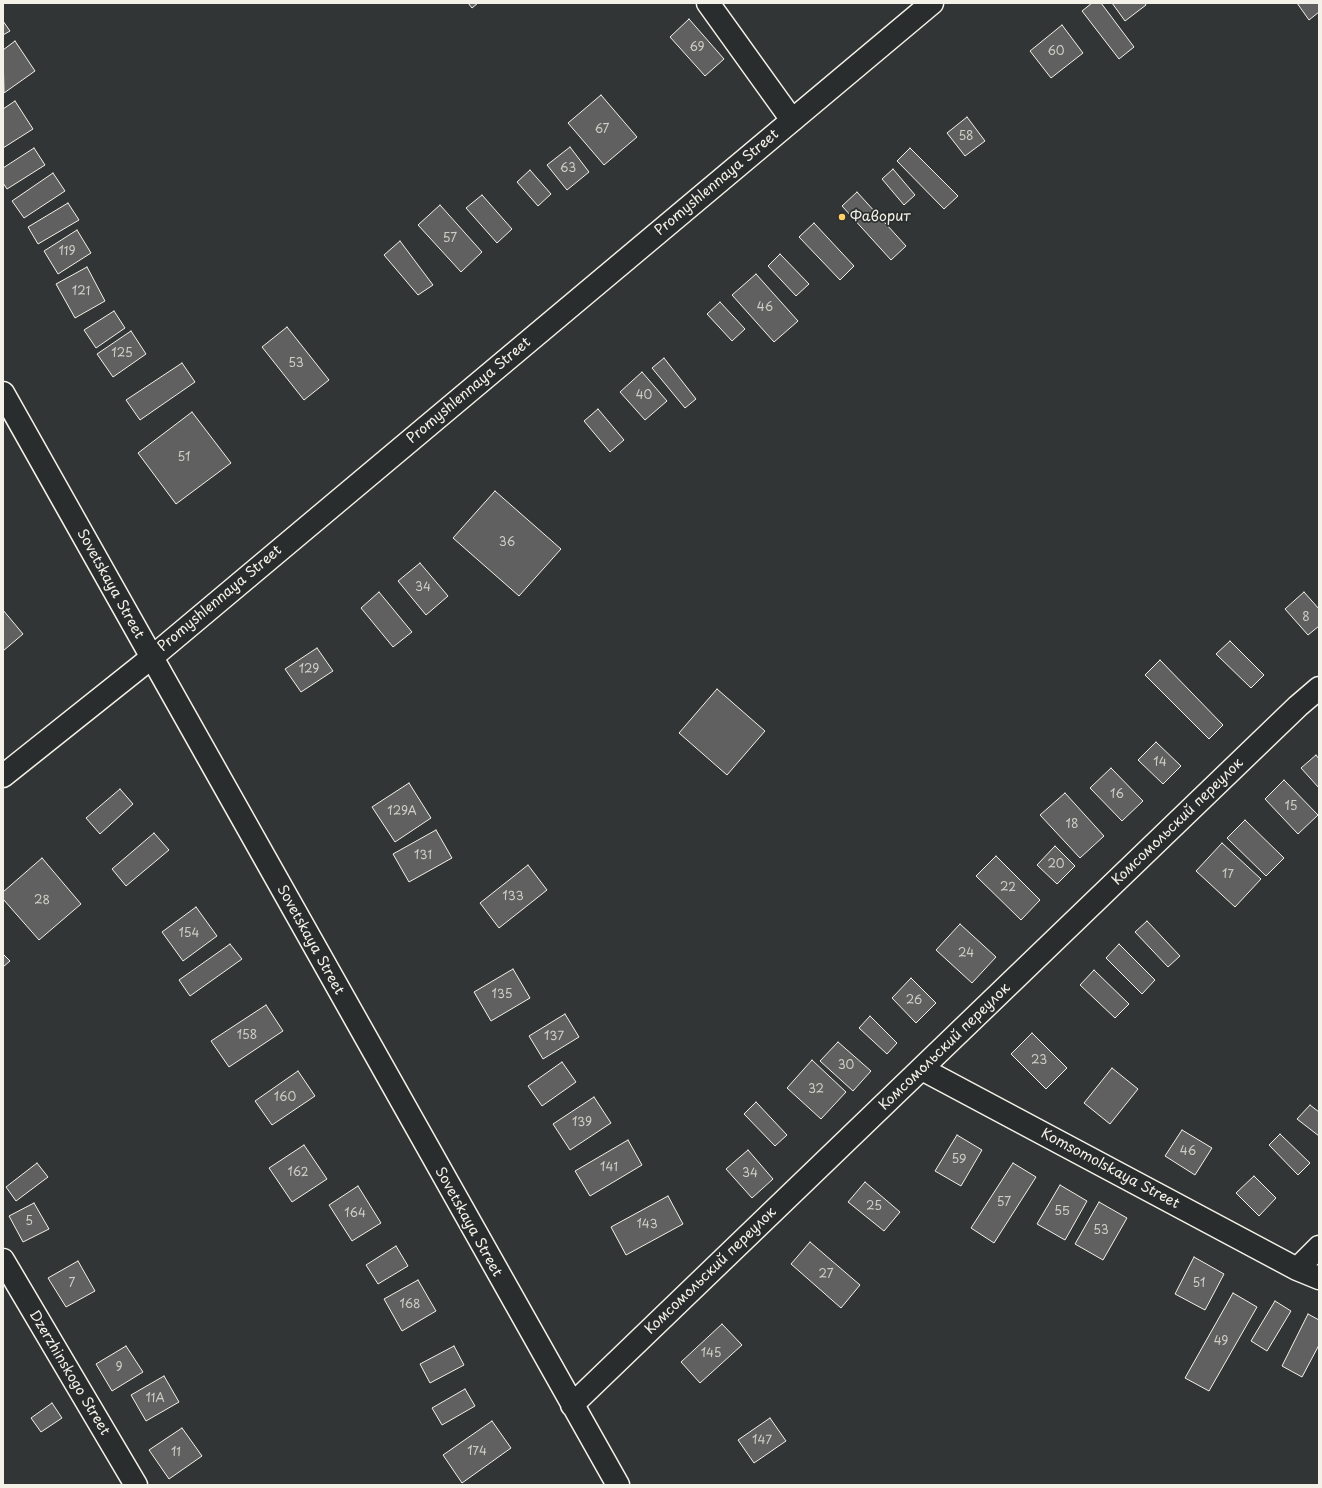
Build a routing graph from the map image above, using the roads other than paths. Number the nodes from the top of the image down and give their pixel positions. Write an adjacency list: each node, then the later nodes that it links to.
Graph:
1 (708, 3): 3 (street)
2 (932, 3): 3 (street, Promyshlennaya Street)
3 (792, 120): 5 (street, Promyshlennaya Street)
4 (3, 394): 5 (street, Sovetskaya Street)
5 (151, 658): 7 (street, Promyshlennaya Street); 13 (street, Sovetskaya Street)
6 (1319, 688): 8 (street, Комсомольский переулок)
7 (3, 776)
8 (922, 1069): 11 (street, Komsomolskaya Street); 13 (street, Комсомольский переулок)
9 (1319, 1247): 11 (street)
10 (3, 1260): 14 (street, Dzerzhinskogo Street)
11 (1298, 1269): 12 (street, Komsomolskaya Street)
12 (1319, 1278)
13 (572, 1405): 15 (street, Sovetskaya Street)
14 (136, 1485)
15 (618, 1485)

